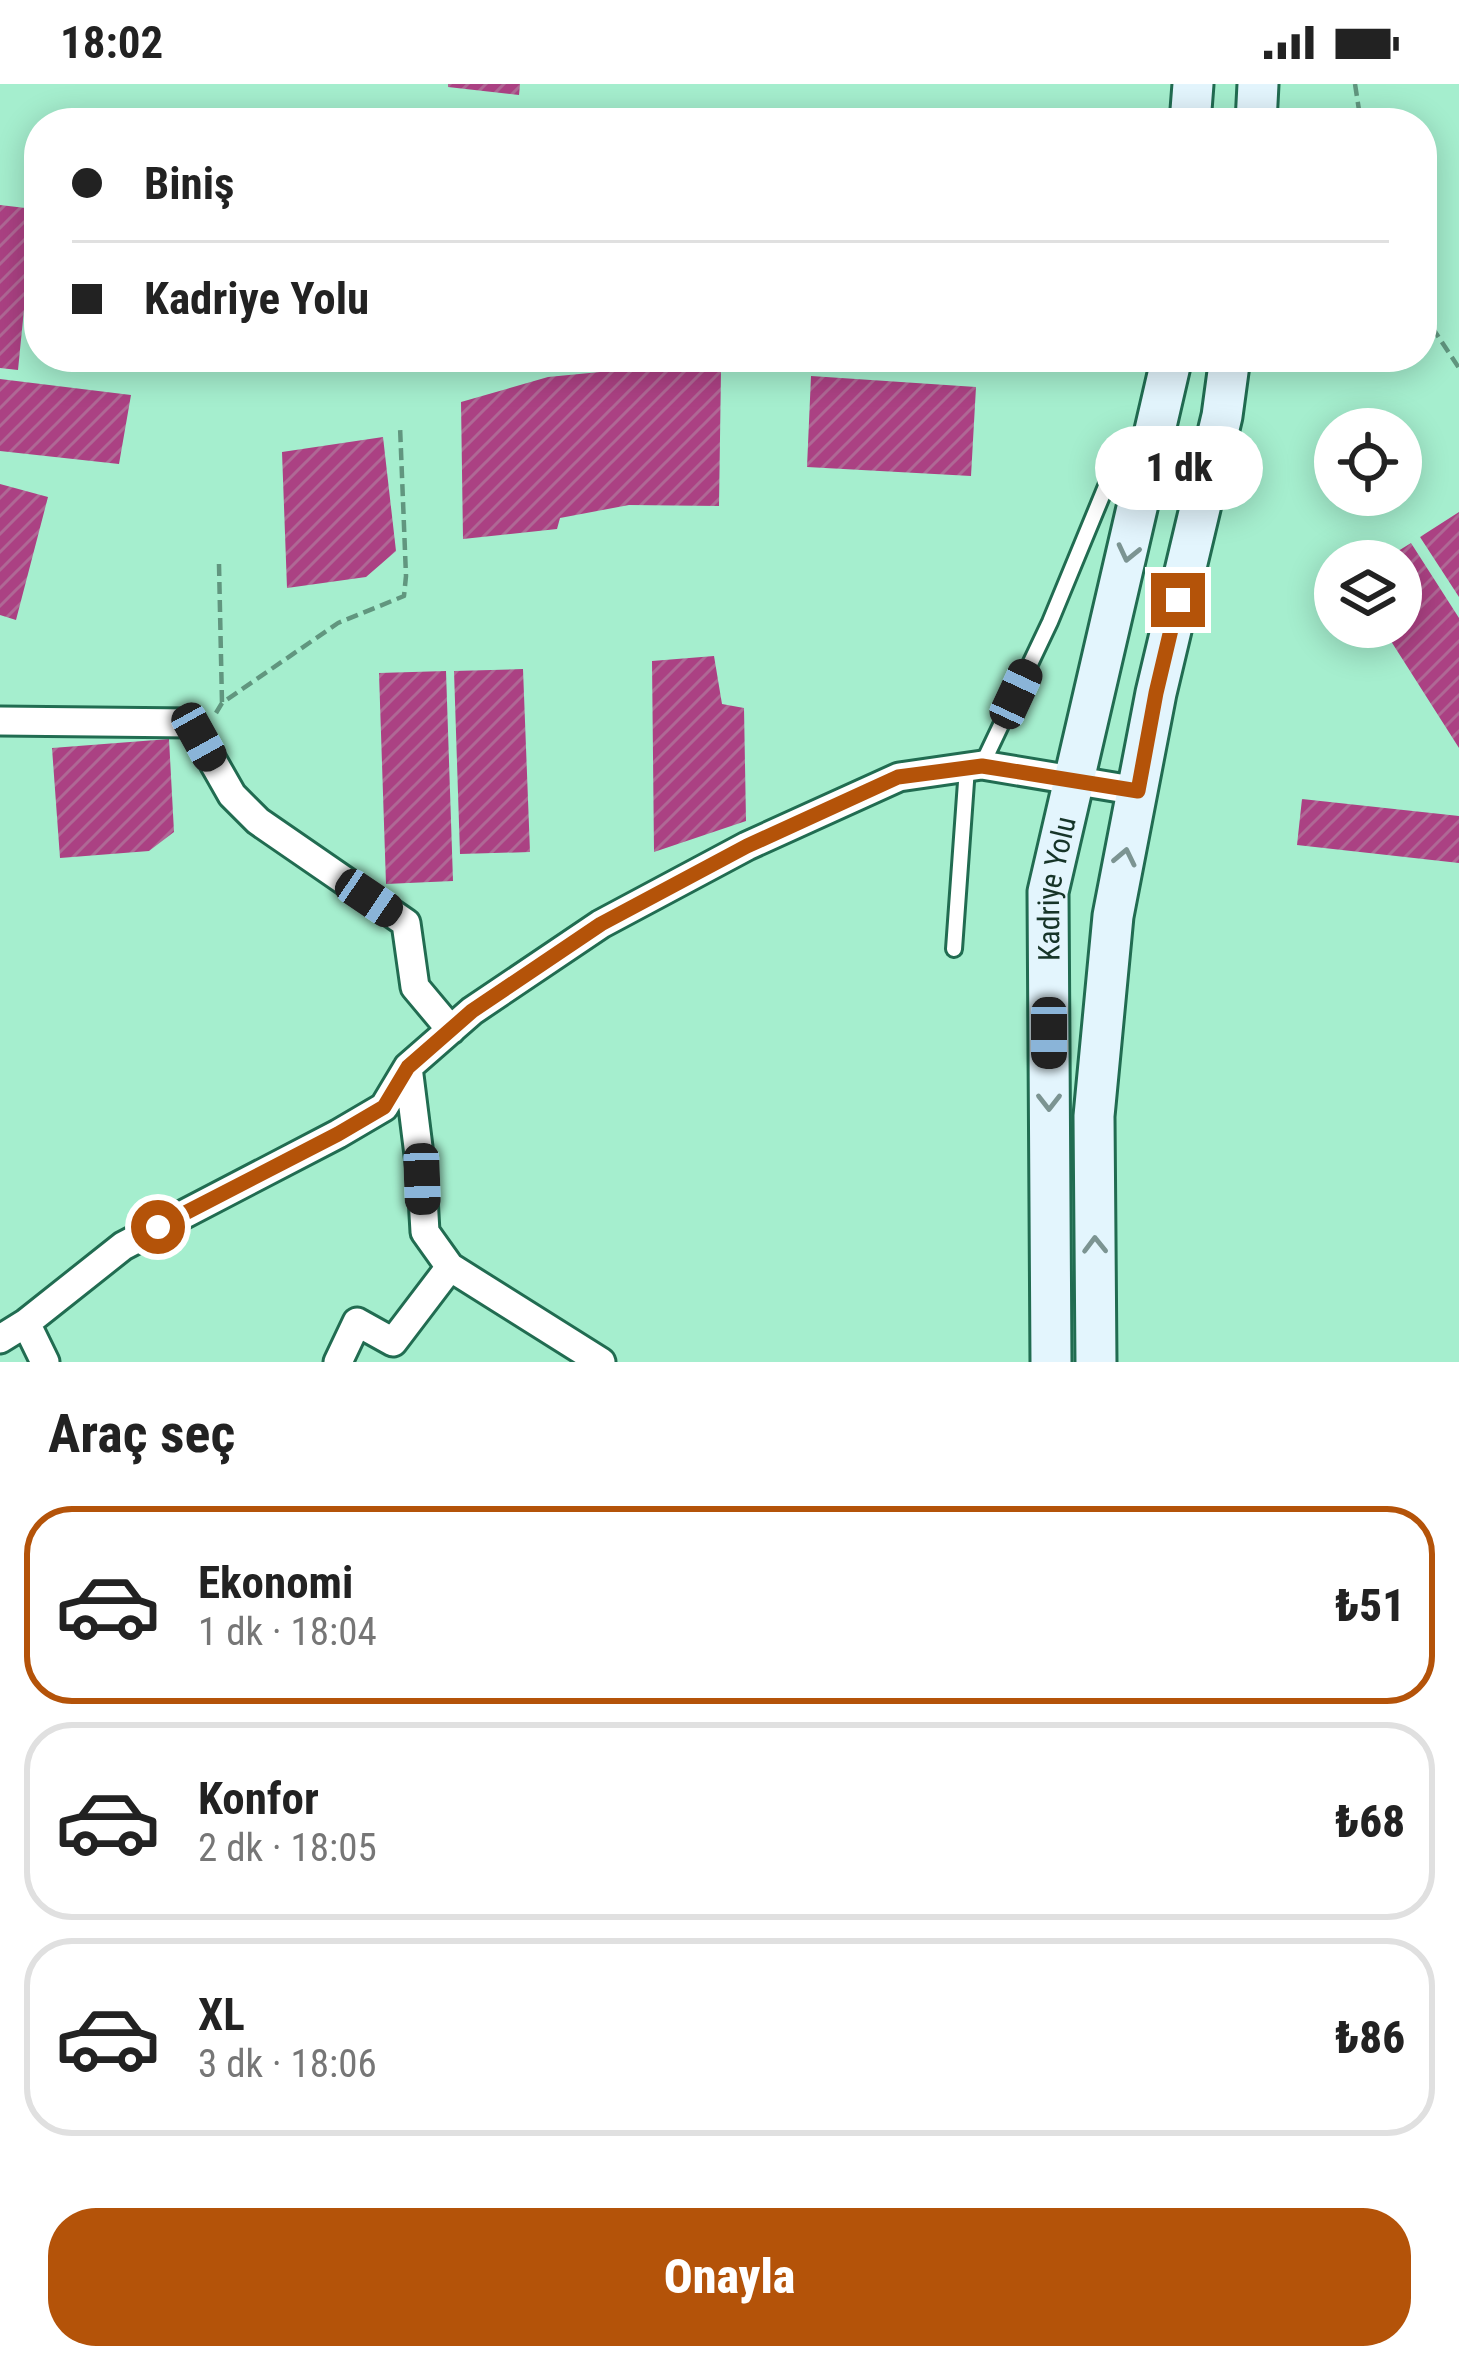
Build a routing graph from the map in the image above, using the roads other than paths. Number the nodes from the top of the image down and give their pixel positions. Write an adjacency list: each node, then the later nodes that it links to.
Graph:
1 (1169, 372): 3 (main road, Kadriye Yolu)
2 (1228, 372): 7 (main road, Kadriye Yolu)
3 (1155, 434): 5 (lane); 6 (main road, Kadriye Yolu, one-way to 6)
4 (0, 721): 9 (street)
5 (974, 767): 6 (street); 8 (lane); 9 (street)
6 (1076, 779): 7 (street); 17 (main road, Kadriye Yolu, one-way to 17)
7 (1138, 791): 18 (main road, Kadriye Yolu, one-way to 7)
8 (954, 950)
9 (451, 1030): 10 (street)
10 (408, 1067): 11 (street); 12 (street)
11 (450, 1268): 15 (street); 16 (street)
12 (26, 1323): 13 (street); 14 (street)
13 (0, 1340)
14 (45, 1362)
15 (338, 1362)
16 (601, 1362)
17 (1051, 1362)
18 (1096, 1362)

